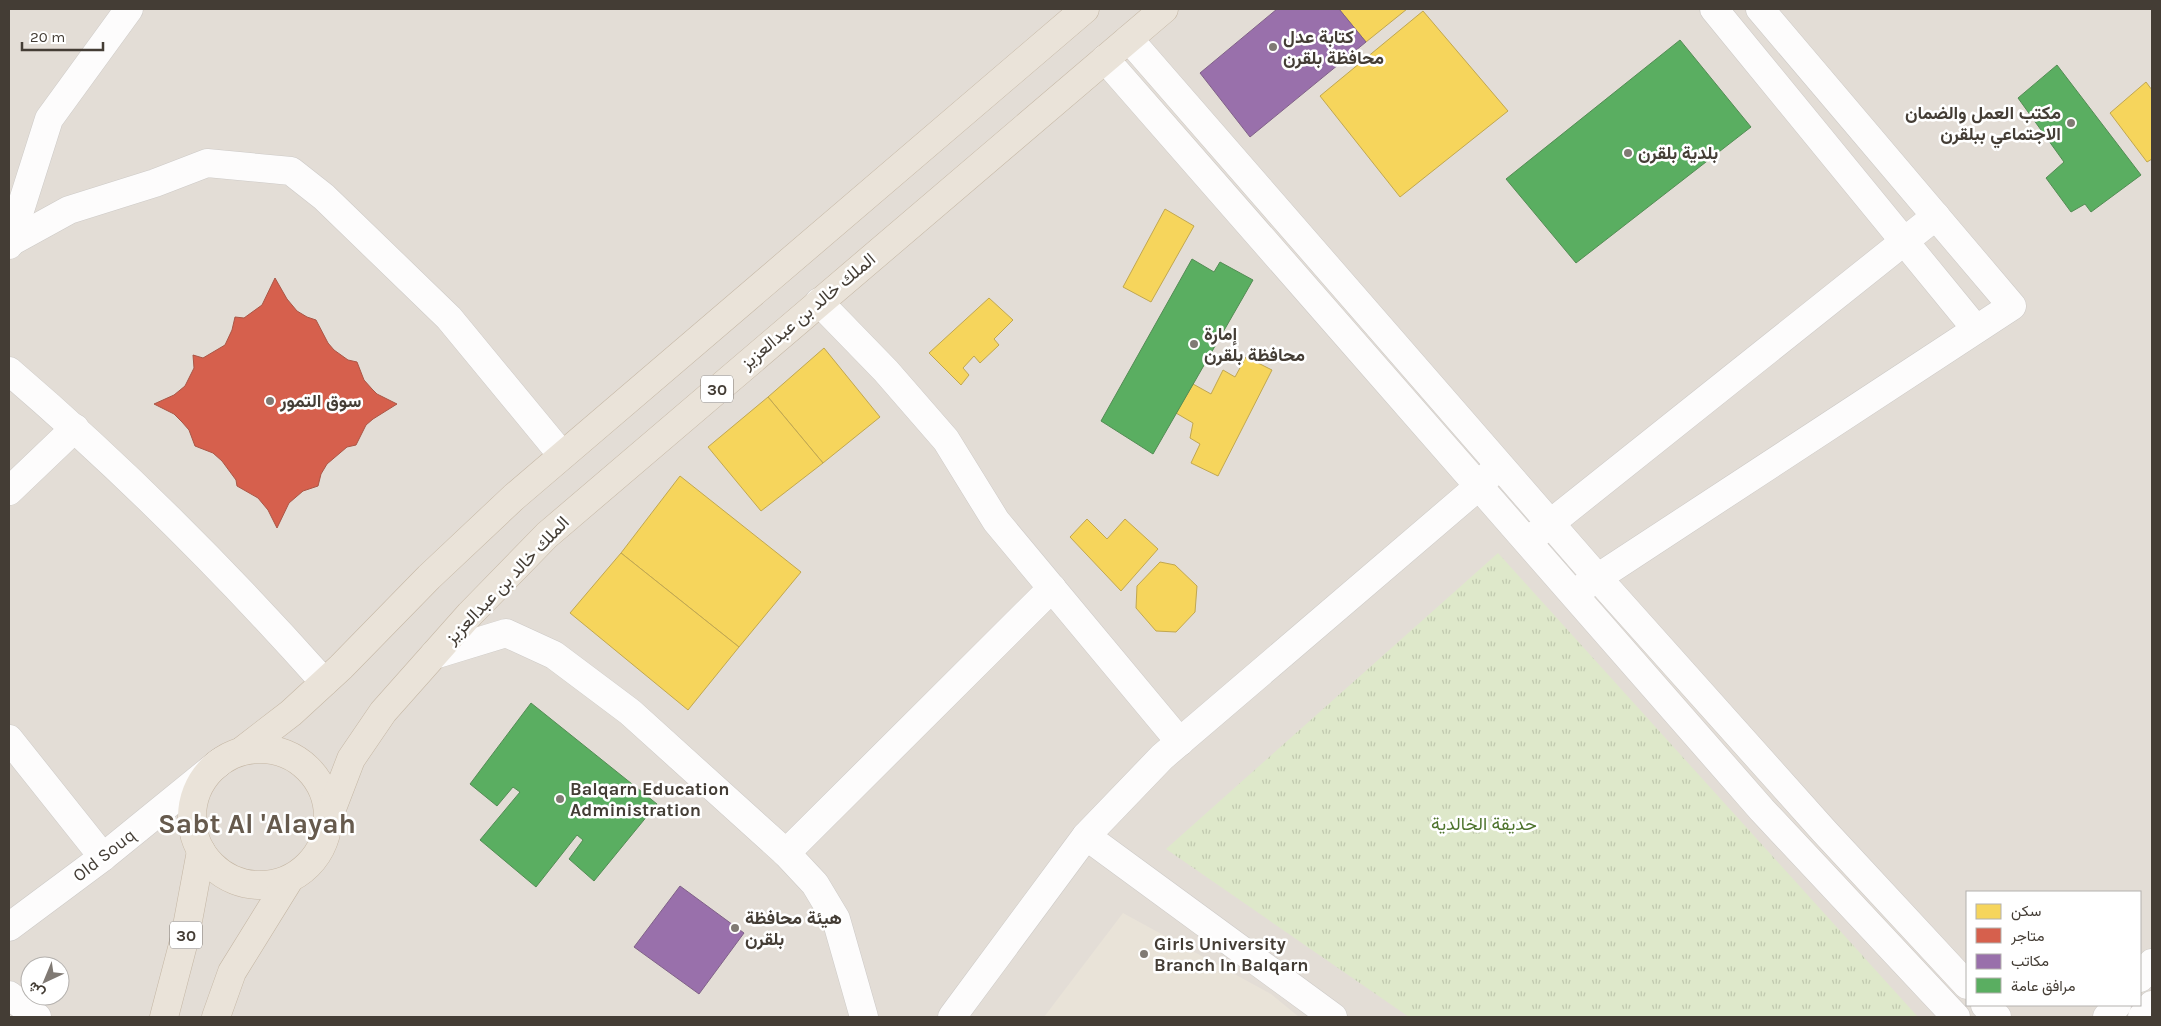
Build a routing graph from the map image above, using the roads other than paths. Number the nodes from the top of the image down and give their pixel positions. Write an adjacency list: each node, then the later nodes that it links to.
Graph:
1 (129, 9): 10 (street)
2 (1085, 9): 15 (highway)
3 (1164, 9): 6 (highway, الملك خالد بن عبدالعزيز / 30)
4 (1714, 9): 9 (street)
5 (1760, 9): 8 (street)
6 (1129, 39): 7 (highway, الملك خالد بن عبدالعزيز / 30); 16 (street)
7 (1104, 59): 11 (highway, الملك خالد بن عبدالعزيز / 30); 17 (street)
8 (1936, 216): 9 (street); 12 (street)
9 (1904, 242): 12 (street); 19 (street)
10 (9, 244): 15 (street)
11 (819, 302): 22 (street); 24 (highway, الملك خالد بن عبدالعزيز / 30)
12 (1976, 329): 21 (street)
13 (9, 371): 14 (street)
14 (75, 428): 18 (street); 25 (street)
15 (562, 455): 25 (highway)
16 (1500, 464): 17 (street); 19 (street)
17 (1479, 486): 20 (street); 27 (street)
18 (9, 491)
19 (1550, 523): 20 (street); 21 (street)
20 (1528, 541): 23 (street)
21 (1597, 577): 23 (street); 38 (street)
22 (1052, 588): 27 (street); 32 (street)
23 (1574, 594): 49 (street)
24 (434, 656): 29 (highway, الملك خالد بن عبدالعزيز / 30); 32 (street)
25 (324, 682): 28 (highway)
26 (9, 738): 33 (street)
27 (1180, 742): 30 (street)
28 (232, 756): 29 (highway); 31 (highway); 33 (street, Old Souq)
29 (328, 819): 34 (highway)
30 (1086, 836): 47 (street); 48 (street)
31 (200, 851): 34 (highway); 44 (highway, 30)
32 (786, 853): 46 (street)
33 (104, 857): 35 (street, Old Souq)
34 (289, 880): 45 (highway)
35 (9, 927)
36 (2152, 963): 37 (street)
37 (2141, 977)
38 (1966, 983)
39 (9, 995): 43 (street)
40 (2152, 1005): 52 (street)
41 (1987, 1006): 50 (street)
42 (2116, 1006): 51 (street)
43 (38, 1017)
44 (164, 1017)
45 (216, 1017)
46 (864, 1017)
47 (952, 1017)
48 (1333, 1017)
49 (1956, 1017)
50 (1997, 1017)
51 (2107, 1017)
52 (2142, 1017)

